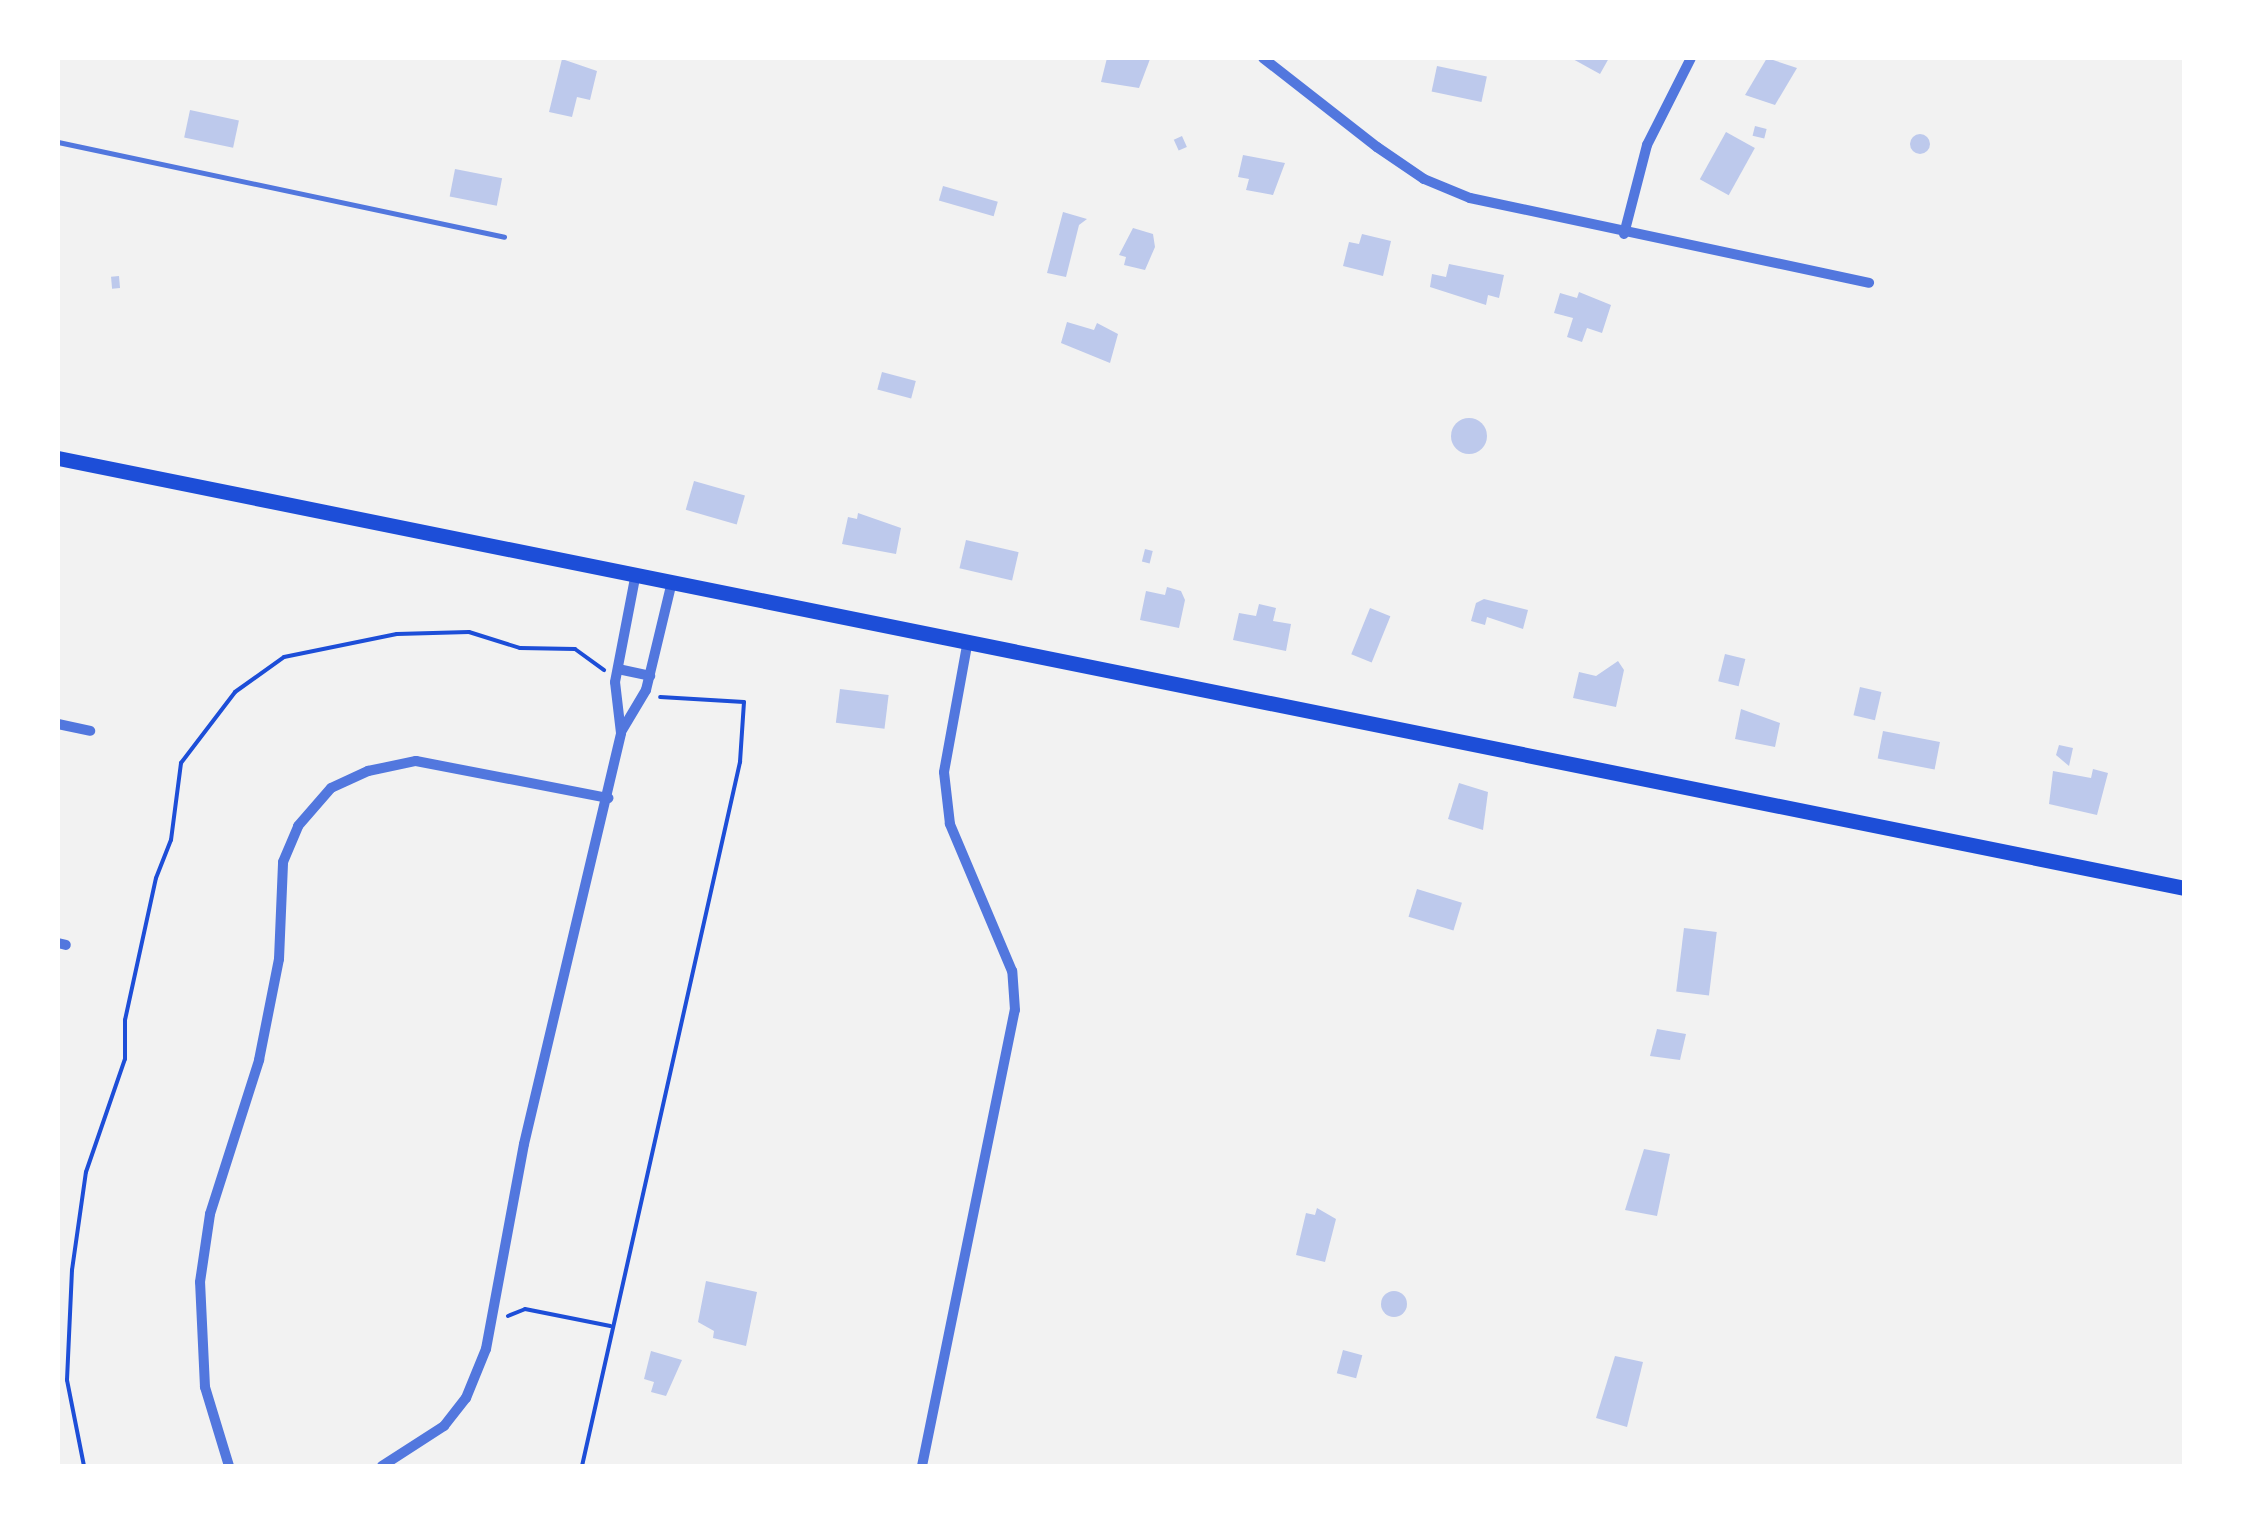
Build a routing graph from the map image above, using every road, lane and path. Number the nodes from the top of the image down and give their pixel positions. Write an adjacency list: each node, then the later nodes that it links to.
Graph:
1 (1263, 58): 4 (street)
2 (1691, 58): 4 (street)
3 (58, 142): 5 (lane)
4 (1624, 234): 6 (street)
5 (504, 237)
6 (1869, 283)
7 (58, 458): 8 (main road)
8 (634, 578): 9 (main road); 12 (street)
9 (671, 586): 10 (main road); 13 (street)
10 (967, 645): 19 (main road); 26 (street)
11 (601, 669): 22 (path)
12 (618, 669): 13 (street); 17 (street)
13 (650, 676): 17 (street)
14 (660, 697): 21 (path)
15 (58, 724): 16 (street)
16 (90, 732)
17 (621, 733): 18 (street)
18 (608, 798): 23 (street); 24 (street)
19 (2184, 888)
20 (525, 1309): 21 (path)
21 (610, 1326): 25 (path)
22 (84, 1466)
23 (228, 1466)
24 (382, 1466)
25 (582, 1466)
26 (922, 1466)

